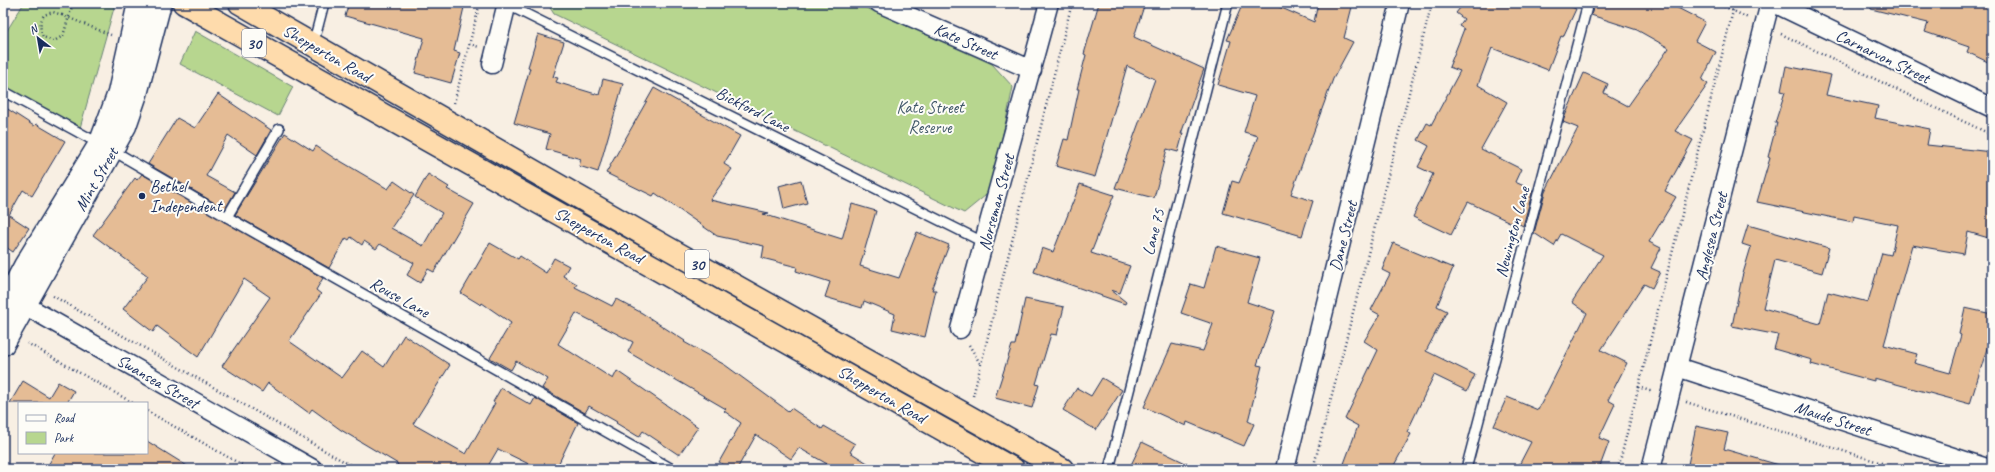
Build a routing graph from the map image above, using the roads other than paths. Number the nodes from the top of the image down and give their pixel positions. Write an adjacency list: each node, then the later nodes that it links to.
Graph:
1 (139, 3): 20 (main road, Mint Street)
2 (160, 3): 20 (main road, Mint Street)
3 (184, 3): 29 (highway, Shepperton Road / 30)
4 (240, 3): 14 (highway, Shepperton Road / 30)
5 (324, 3): 14 (lane)
6 (879, 3): 16 (street, Kate Street)
7 (1049, 3): 16 (street, Norseman Street)
8 (1228, 3): 31 (lane, Lane 75)
9 (1400, 3): 32 (street, Dane Street)
10 (1588, 3): 33 (lane, Newington Lane)
11 (1770, 3): 26 (street, Anglesea Street)
12 (1774, 3): 18 (street, Carnarvon Street)
13 (506, 4): 15 (street); 22 (lane, Bickford Lane)
14 (313, 45): 30 (highway, Shepperton Road / 30)
15 (492, 64)
16 (1032, 70): 22 (street, Norseman Street)
17 (3, 92): 20 (lane, Rouse Lane)
18 (1992, 108)
19 (279, 129): 21 (lane)
20 (106, 147): 21 (lane, Rouse Lane); 23 (main road, Mint Street)
21 (227, 218): 28 (lane, Rouse Lane)
22 (985, 243): 24 (street, Norseman Street)
23 (10, 301): 25 (main road, Mint Street); 27 (street, Swansea Street)
24 (960, 329)
25 (3, 344)
26 (1677, 368): 34 (street, Anglesea Street); 35 (street, Maude Street)
27 (313, 469)
28 (672, 469)
29 (1013, 469)
30 (1062, 469)
31 (1109, 469)
32 (1285, 469)
33 (1466, 469)
34 (1651, 469)
35 (1990, 469)

